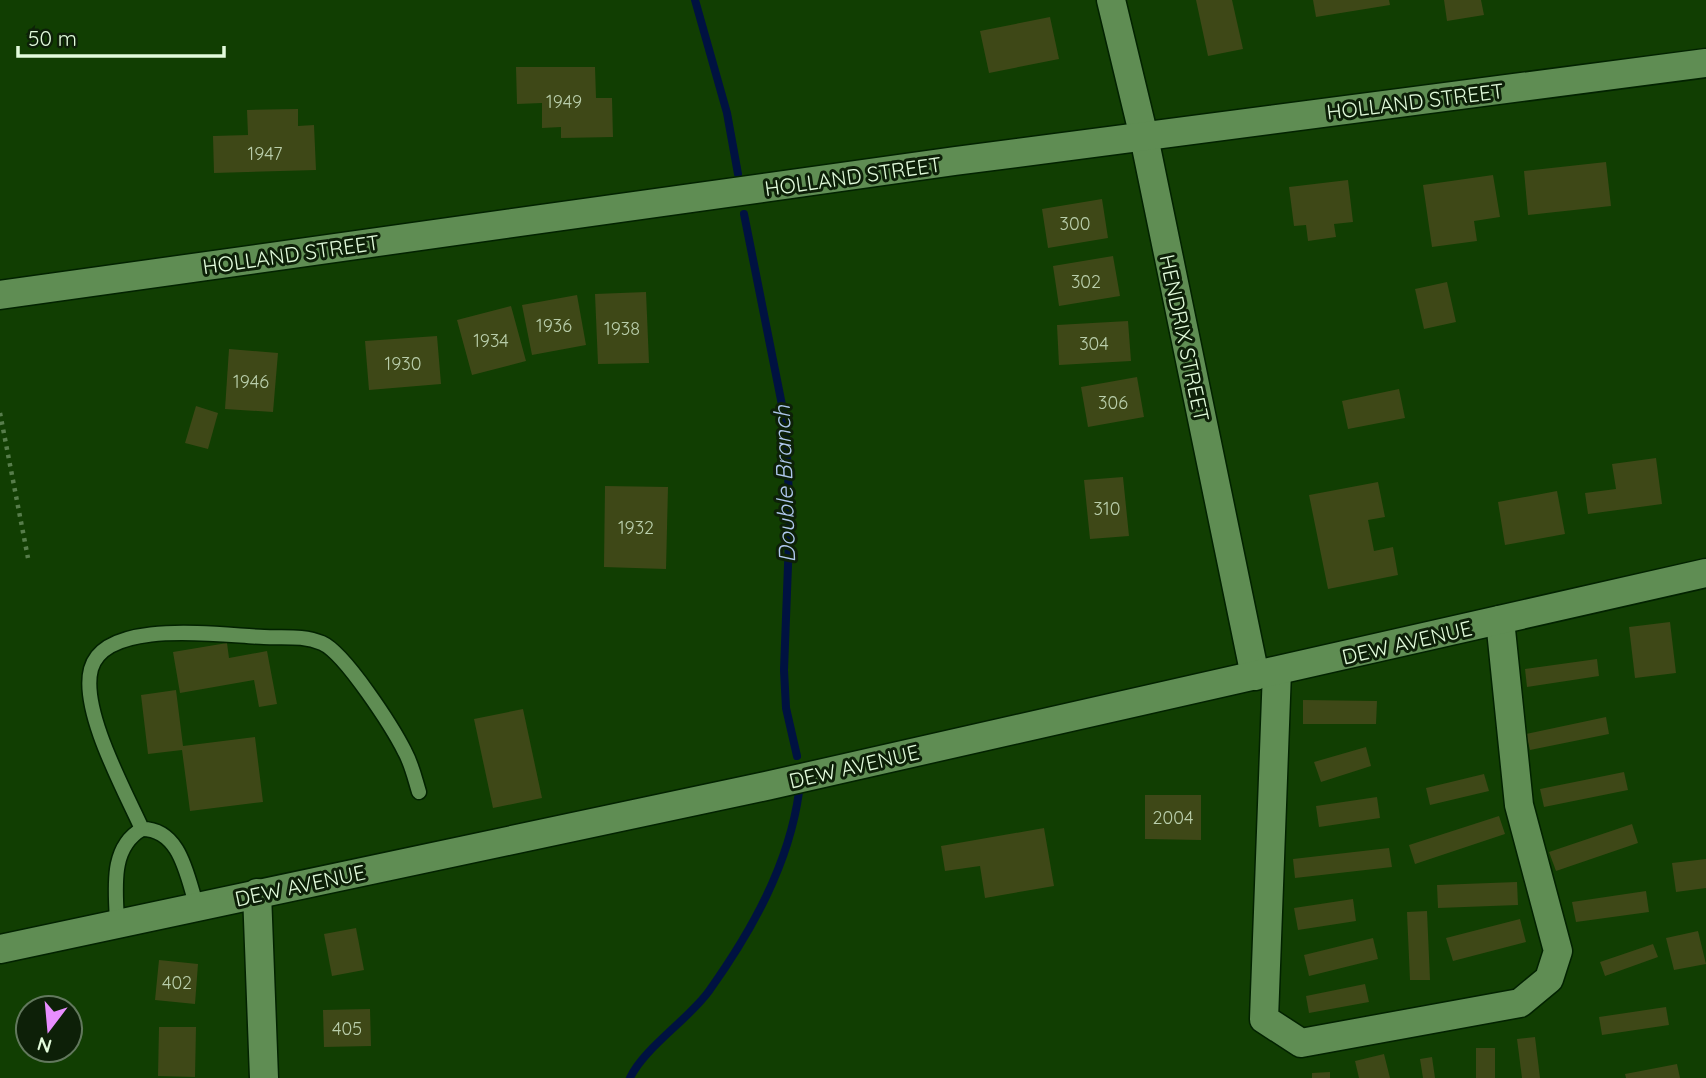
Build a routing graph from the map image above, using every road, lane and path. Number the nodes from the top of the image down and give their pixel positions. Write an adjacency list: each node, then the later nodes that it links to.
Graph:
1 (1111, 0): 3 (street, HENDRIX STREET)
2 (1706, 63): 3 (street, HOLLAND STREET)
3 (1144, 137): 4 (street, HOLLAND STREET); 9 (street, HENDRIX STREET)
4 (0, 295)
5 (0, 413): 6 (path)
6 (28, 558)
7 (1706, 573): 8 (street, DEW AVENUE)
8 (1500, 620): 9 (street, DEW AVENUE); 9 (street, HENDRIX STREET)
9 (1266, 674): 12 (street, DEW AVENUE)
10 (419, 792): 11 (lane)
11 (142, 829): 13 (lane); 14 (lane)
12 (257, 893): 13 (street, DEW AVENUE); 16 (street)
13 (197, 906): 14 (street, DEW AVENUE)
14 (117, 923): 15 (street, DEW AVENUE)
15 (0, 949)
16 (264, 1078)

